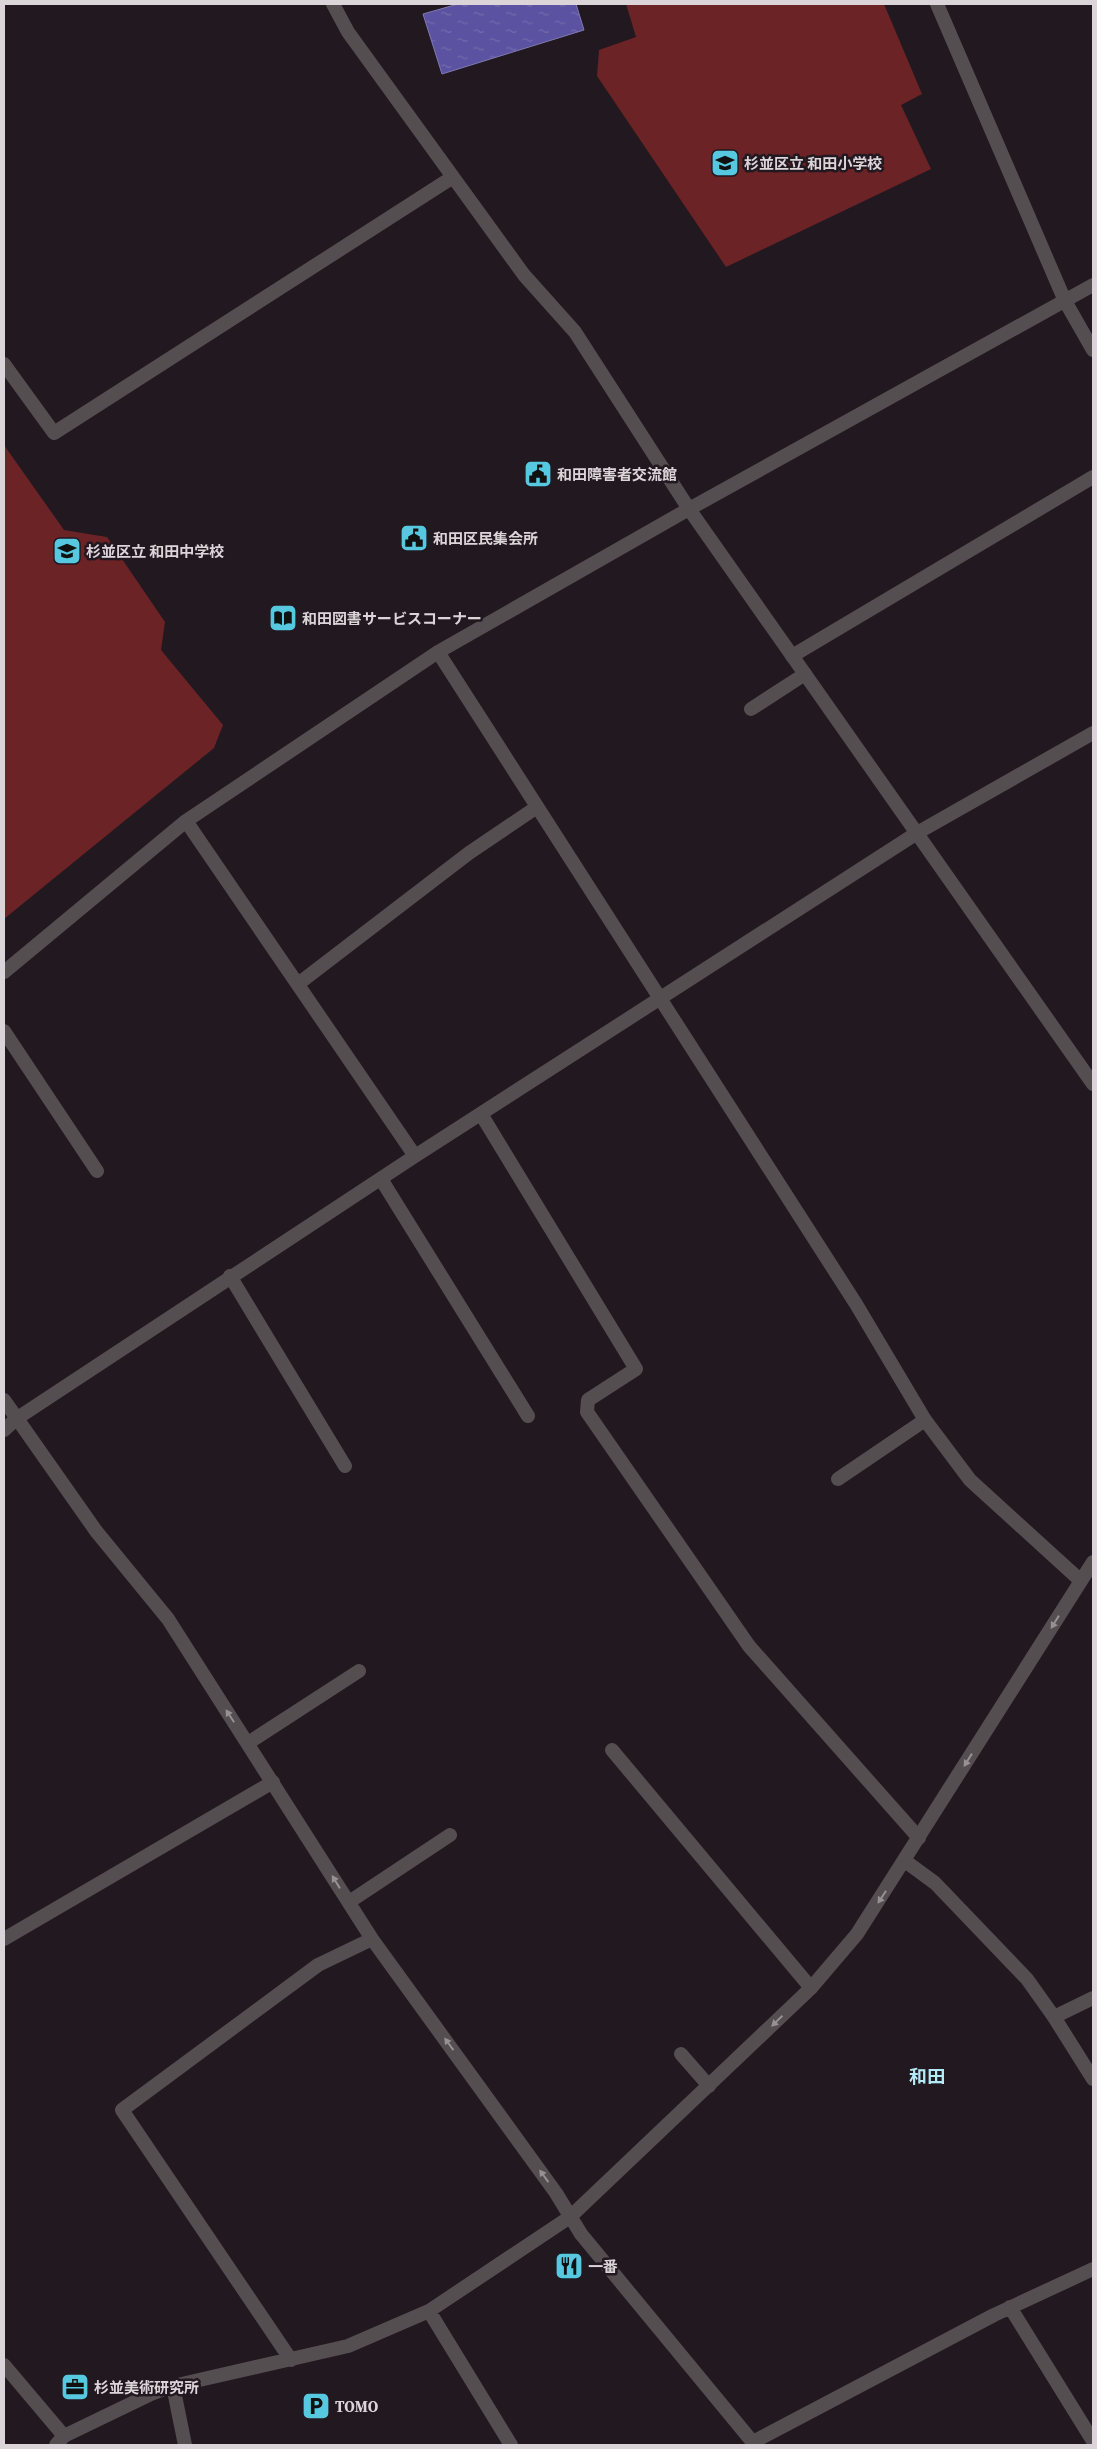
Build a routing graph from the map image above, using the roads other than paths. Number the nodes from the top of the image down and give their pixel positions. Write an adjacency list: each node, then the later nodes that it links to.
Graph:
1 (336, 4): 3 (street)
2 (937, 4): 5 (street)
3 (454, 177): 7 (street); 9 (street)
4 (1093, 285): 5 (street)
5 (1065, 301): 6 (street); 9 (street)
6 (1093, 350)
7 (4, 364)
8 (1093, 478): 11 (street)
9 (689, 509): 10 (street); 11 (street)
10 (438, 652): 15 (street); 16 (street)
11 (792, 656): 12 (street)
12 (805, 674): 13 (street); 17 (street)
13 (751, 709)
14 (1093, 733): 17 (street)
15 (537, 807): 19 (street); 20 (street)
16 (186, 820): 18 (street); 19 (street)
17 (917, 833): 20 (street); 22 (street)
18 (4, 972)
19 (298, 984): 24 (street)
20 (660, 999): 23 (street); 31 (street)
21 (4, 1031): 25 (street)
22 (1093, 1084)
23 (481, 1114): 24 (street); 42 (street)
24 (415, 1156): 26 (street)
25 (97, 1171)
26 (381, 1180): 27 (street); 29 (street)
27 (230, 1276): 30 (street); 33 (street)
28 (4, 1400): 30 (street)
29 (528, 1416)
30 (16, 1419): 32 (street); 38 (street, one-way to 30)
31 (925, 1420): 34 (street); 36 (street)
32 (4, 1430)
33 (345, 1466)
34 (838, 1479)
35 (1093, 1562): 36 (street)
36 (1081, 1581): 42 (street, one-way to 42)
37 (359, 1670): 38 (street)
38 (248, 1743): 40 (street)
39 (612, 1750): 47 (street)
40 (273, 1782): 44 (street, one-way to 40); 45 (street)
41 (450, 1835): 44 (street)
42 (919, 1838): 43 (street)
43 (905, 1861): 47 (street, one-way to 47); 49 (street)
44 (349, 1902): 46 (street)
45 (4, 1939)
46 (372, 1939): 53 (street, one-way to 46); 57 (street)
47 (811, 1988): 52 (street, one-way to 52)
48 (1093, 1998): 49 (street)
49 (1054, 2017): 51 (street)
50 (681, 2054): 52 (street)
51 (1093, 2079)
52 (708, 2086): 53 (street)
53 (570, 2217): 56 (street); 62 (street)
54 (1093, 2269): 55 (street)
55 (1010, 2308): 61 (street); 62 (street)
56 (429, 2311): 57 (street); 64 (street)
57 (291, 2360): 59 (street)
58 (4, 2365): 60 (street)
59 (173, 2386): 60 (street); 63 (street)
60 (60, 2441)
61 (1093, 2441)
62 (754, 2444)
63 (185, 2445)
64 (511, 2445)

